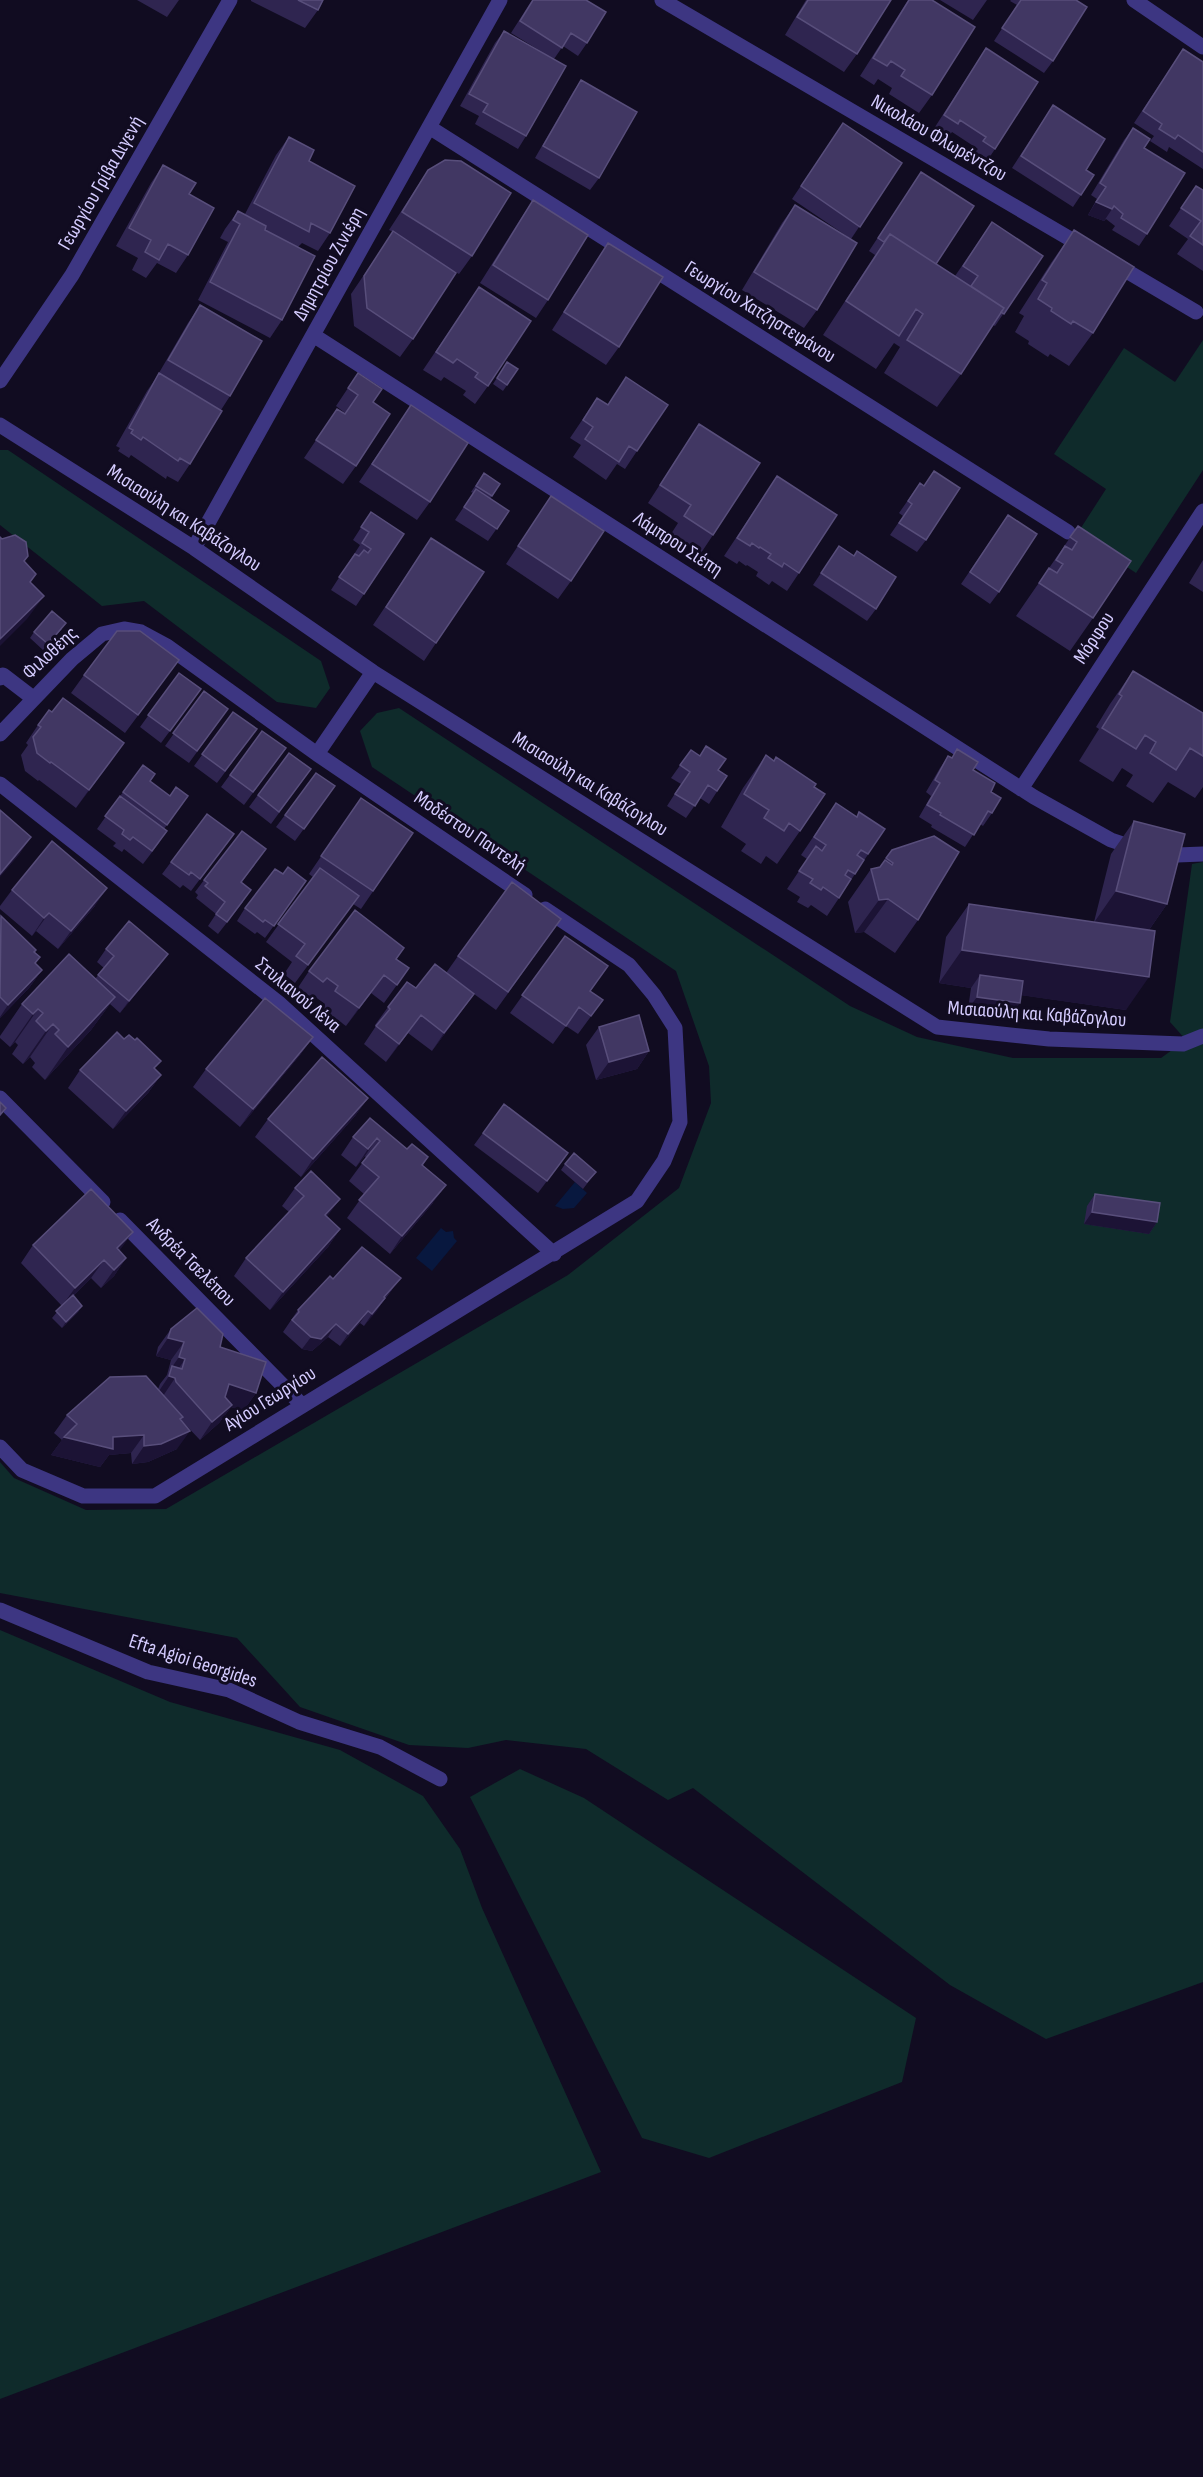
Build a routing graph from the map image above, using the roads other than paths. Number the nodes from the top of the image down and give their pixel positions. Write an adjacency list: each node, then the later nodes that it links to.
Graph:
1 (230, 0): 10 (street, Γεωργίου Γρίβα Διγενή)
2 (500, 0): 7 (street, Δημητρίου Ζινιέρη)
3 (662, 0): 8 (street, Νικολάου Φλωρέντζου)
4 (1134, 0): 5 (street)
5 (1150, 4): 6 (street)
6 (1203, 47)
7 (429, 127): 9 (street, Δημητρίου Ζινιέρη); 13 (street, Γεωργίου Χατζηστεφάνου)
8 (1196, 312)
9 (313, 335): 14 (street, Δημητρίου Ζινιέρη); 22 (street, Λάμπρου Σιέπη)
10 (0, 381)
11 (0, 425): 14 (street, Μισιαούλη και Καβάζογλου)
12 (1203, 510): 22 (street, Μόρφου)
13 (1068, 532)
14 (194, 548): 16 (street, Μισιαούλη και Καβάζογλου)
15 (141, 632): 18 (street, Φιλοθέης); 20 (street, Μοδέστου Παντελή)
16 (373, 672): 20 (street); 24 (street, Μισιαούλη και Καβάζογλου)
17 (0, 678): 18 (street)
18 (33, 698): 19 (street, Φιλοθέης)
19 (0, 734)
20 (316, 754): 26 (street, Μοδέστου Παντελή)
21 (0, 784): 26 (street, Στυλιανού Λένα)
22 (1021, 789): 23 (street, Λάμπρου Σιέπη)
23 (1203, 854)
24 (1203, 1036)
25 (0, 1098): 27 (street, Ανδρέα Τσελέπου)
26 (554, 1254): 27 (street, Αγίου Γεωργίου)
27 (301, 1404): 28 (street, Αγίου Γεωργίου)
28 (0, 1447)
29 (0, 1610): 30 (street, Efta Agioi Georgides)
30 (440, 1779)

